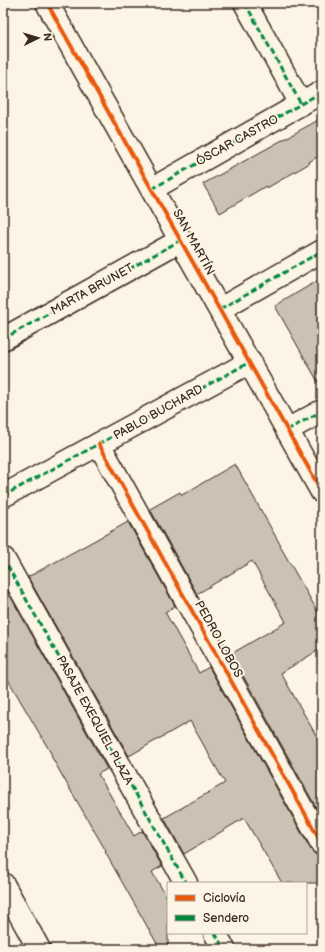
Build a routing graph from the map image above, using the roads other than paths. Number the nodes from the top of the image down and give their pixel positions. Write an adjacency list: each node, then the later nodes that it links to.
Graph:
1 (47, 3): 5 (street, SAN MARTÍN)
2 (245, 3): 4 (street)
3 (322, 92): 4 (street, ÓSCAR CASTRO)
4 (301, 104): 5 (street, ÓSCAR CASTRO)
5 (152, 189): 6 (street, SAN MARTÍN)
6 (181, 240): 8 (street, SAN MARTÍN); 9 (street, MARTA BRUNET)
7 (322, 251): 8 (street)
8 (220, 309): 10 (street, SAN MARTÍN)
9 (3, 339)
10 (250, 362): 12 (street, SAN MARTÍN); 13 (street, PABLO BUCHARD)
11 (322, 411): 12 (street)
12 (287, 430): 14 (street, SAN MARTÍN)
13 (99, 444): 15 (street, PABLO BUCHARD); 17 (street, PEDRO LOBOS)
14 (322, 492)
15 (3, 496)
16 (3, 558): 18 (street, PASAJE EXEQUIEL PLAZA)
17 (322, 844)
18 (185, 882)
19 (3, 884): 21 (street)
20 (215, 934): 22 (street)
21 (39, 949)
22 (224, 949)

